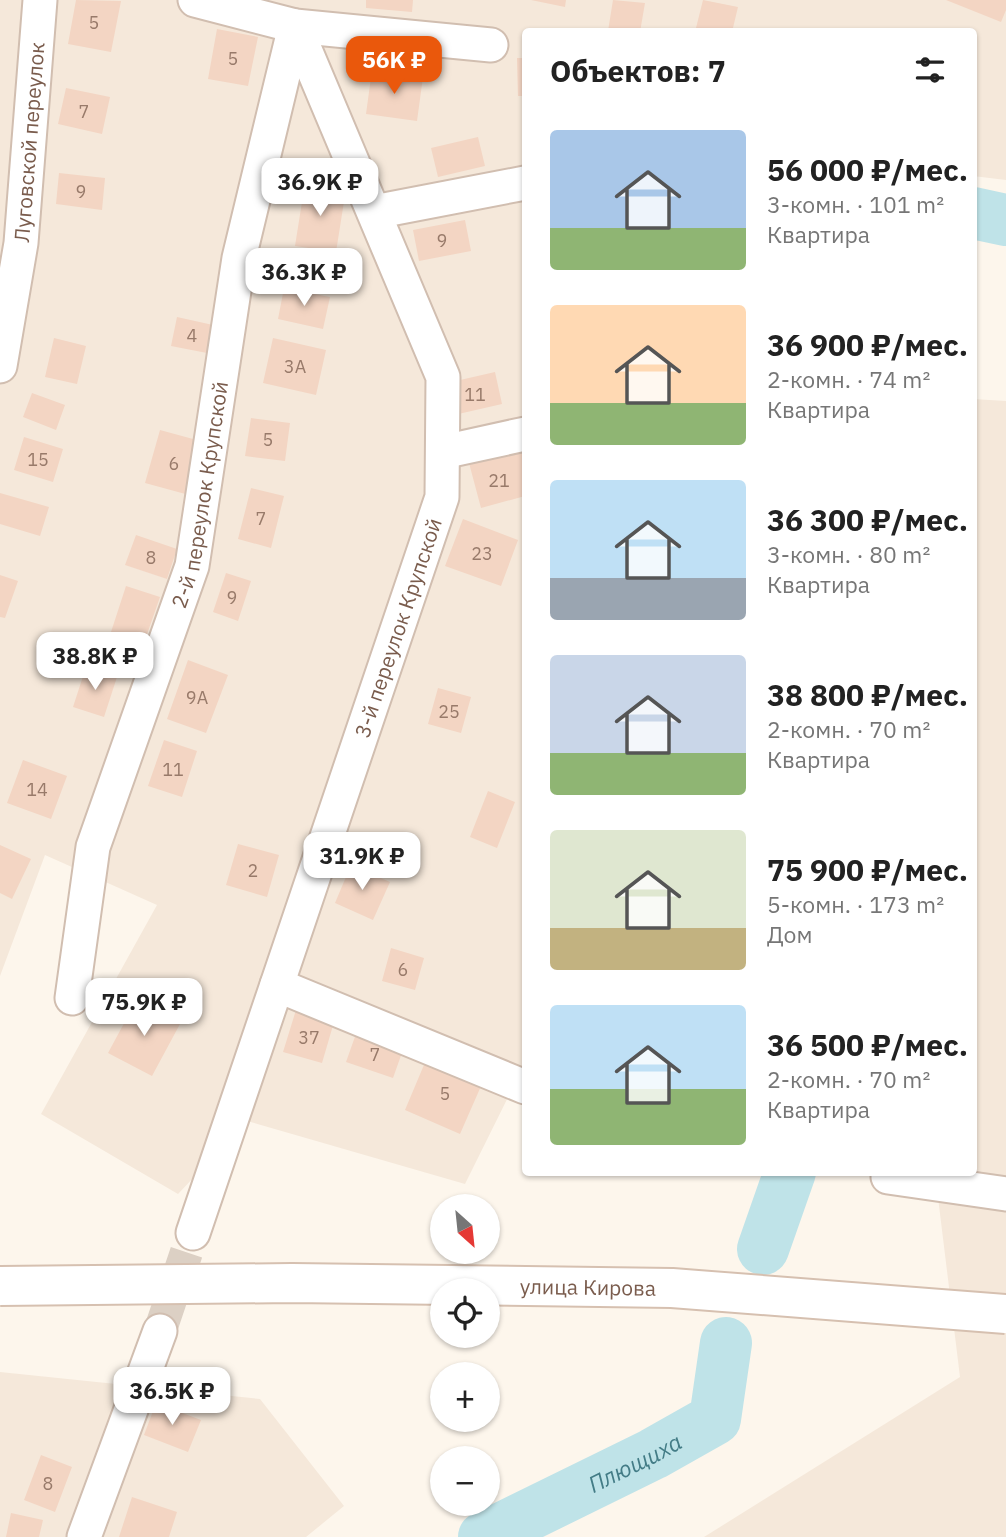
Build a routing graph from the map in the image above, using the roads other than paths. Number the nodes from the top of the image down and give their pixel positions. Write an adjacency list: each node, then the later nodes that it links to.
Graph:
1 (40, 0): 7 (street, Луговской переулок)
2 (195, 0): 3 (street)
3 (295, 26): 4 (street); 6 (street, 3-й переулок Крупской); 12 (street, 2-й переулок Крупской)
4 (491, 45)
5 (522, 184): 6 (street)
6 (374, 212): 10 (street, 3-й переулок Крупской)
7 (10, 242): 8 (street, Луговской переулок)
8 (0, 366)
9 (522, 434): 10 (street)
10 (443, 452): 11 (street, 3-й переулок Крупской)
11 (277, 985): 13 (street); 16 (street, 3-й переулок Крупской)
12 (72, 998)
13 (522, 1086)
14 (888, 1178): 15 (street)
15 (1006, 1194)
16 (193, 1233)
17 (0, 1286): 18 (main road, улица Кирова, bridge)
18 (1006, 1314)
19 (160, 1331): 20 (street)
20 (84, 1537)

